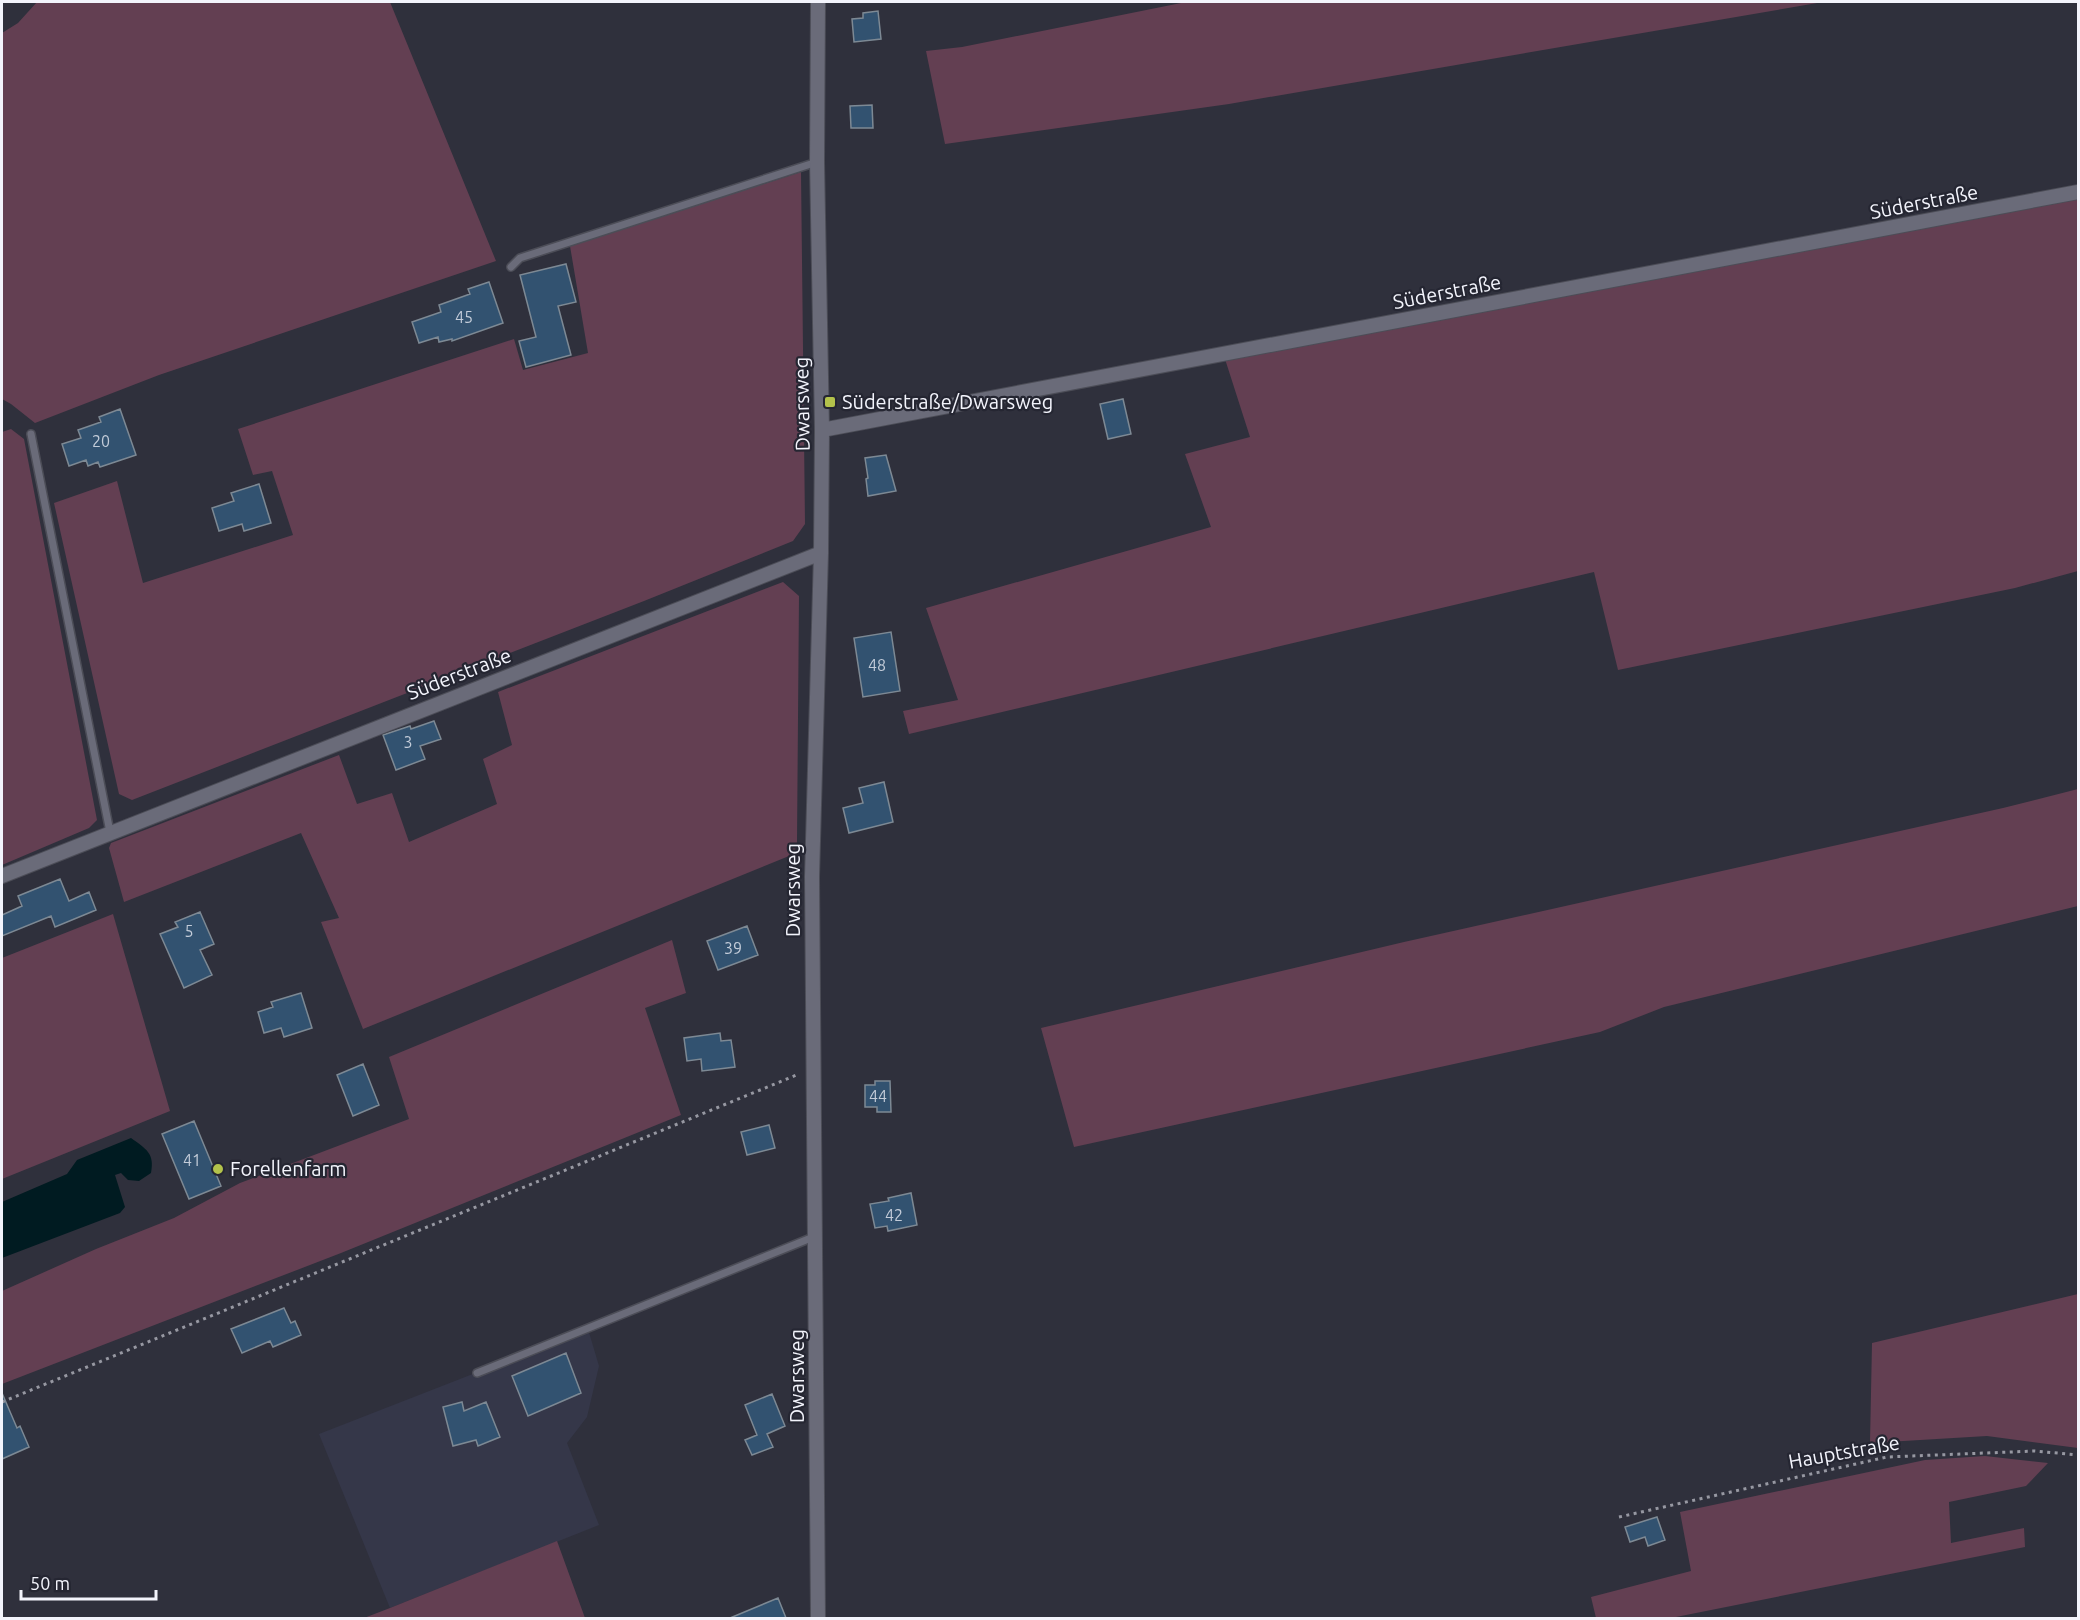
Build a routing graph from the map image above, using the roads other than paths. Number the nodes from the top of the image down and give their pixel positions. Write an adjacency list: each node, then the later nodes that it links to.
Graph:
1 (818, 2): 2 (street, Dwarsweg)
2 (817, 162): 4 (lane); 5 (street, Dwarsweg)
3 (2079, 192): 5 (street, Süderstraße)
4 (511, 267)
5 (822, 430): 7 (street, Dwarsweg)
6 (31, 434): 8 (lane)
7 (821, 553): 8 (street, Süderstraße); 10 (street, Dwarsweg)
8 (110, 832): 9 (street, Süderstraße)
9 (2, 876)
10 (816, 1236): 11 (lane); 12 (street, Dwarsweg)
11 (477, 1373)
12 (818, 1618)

